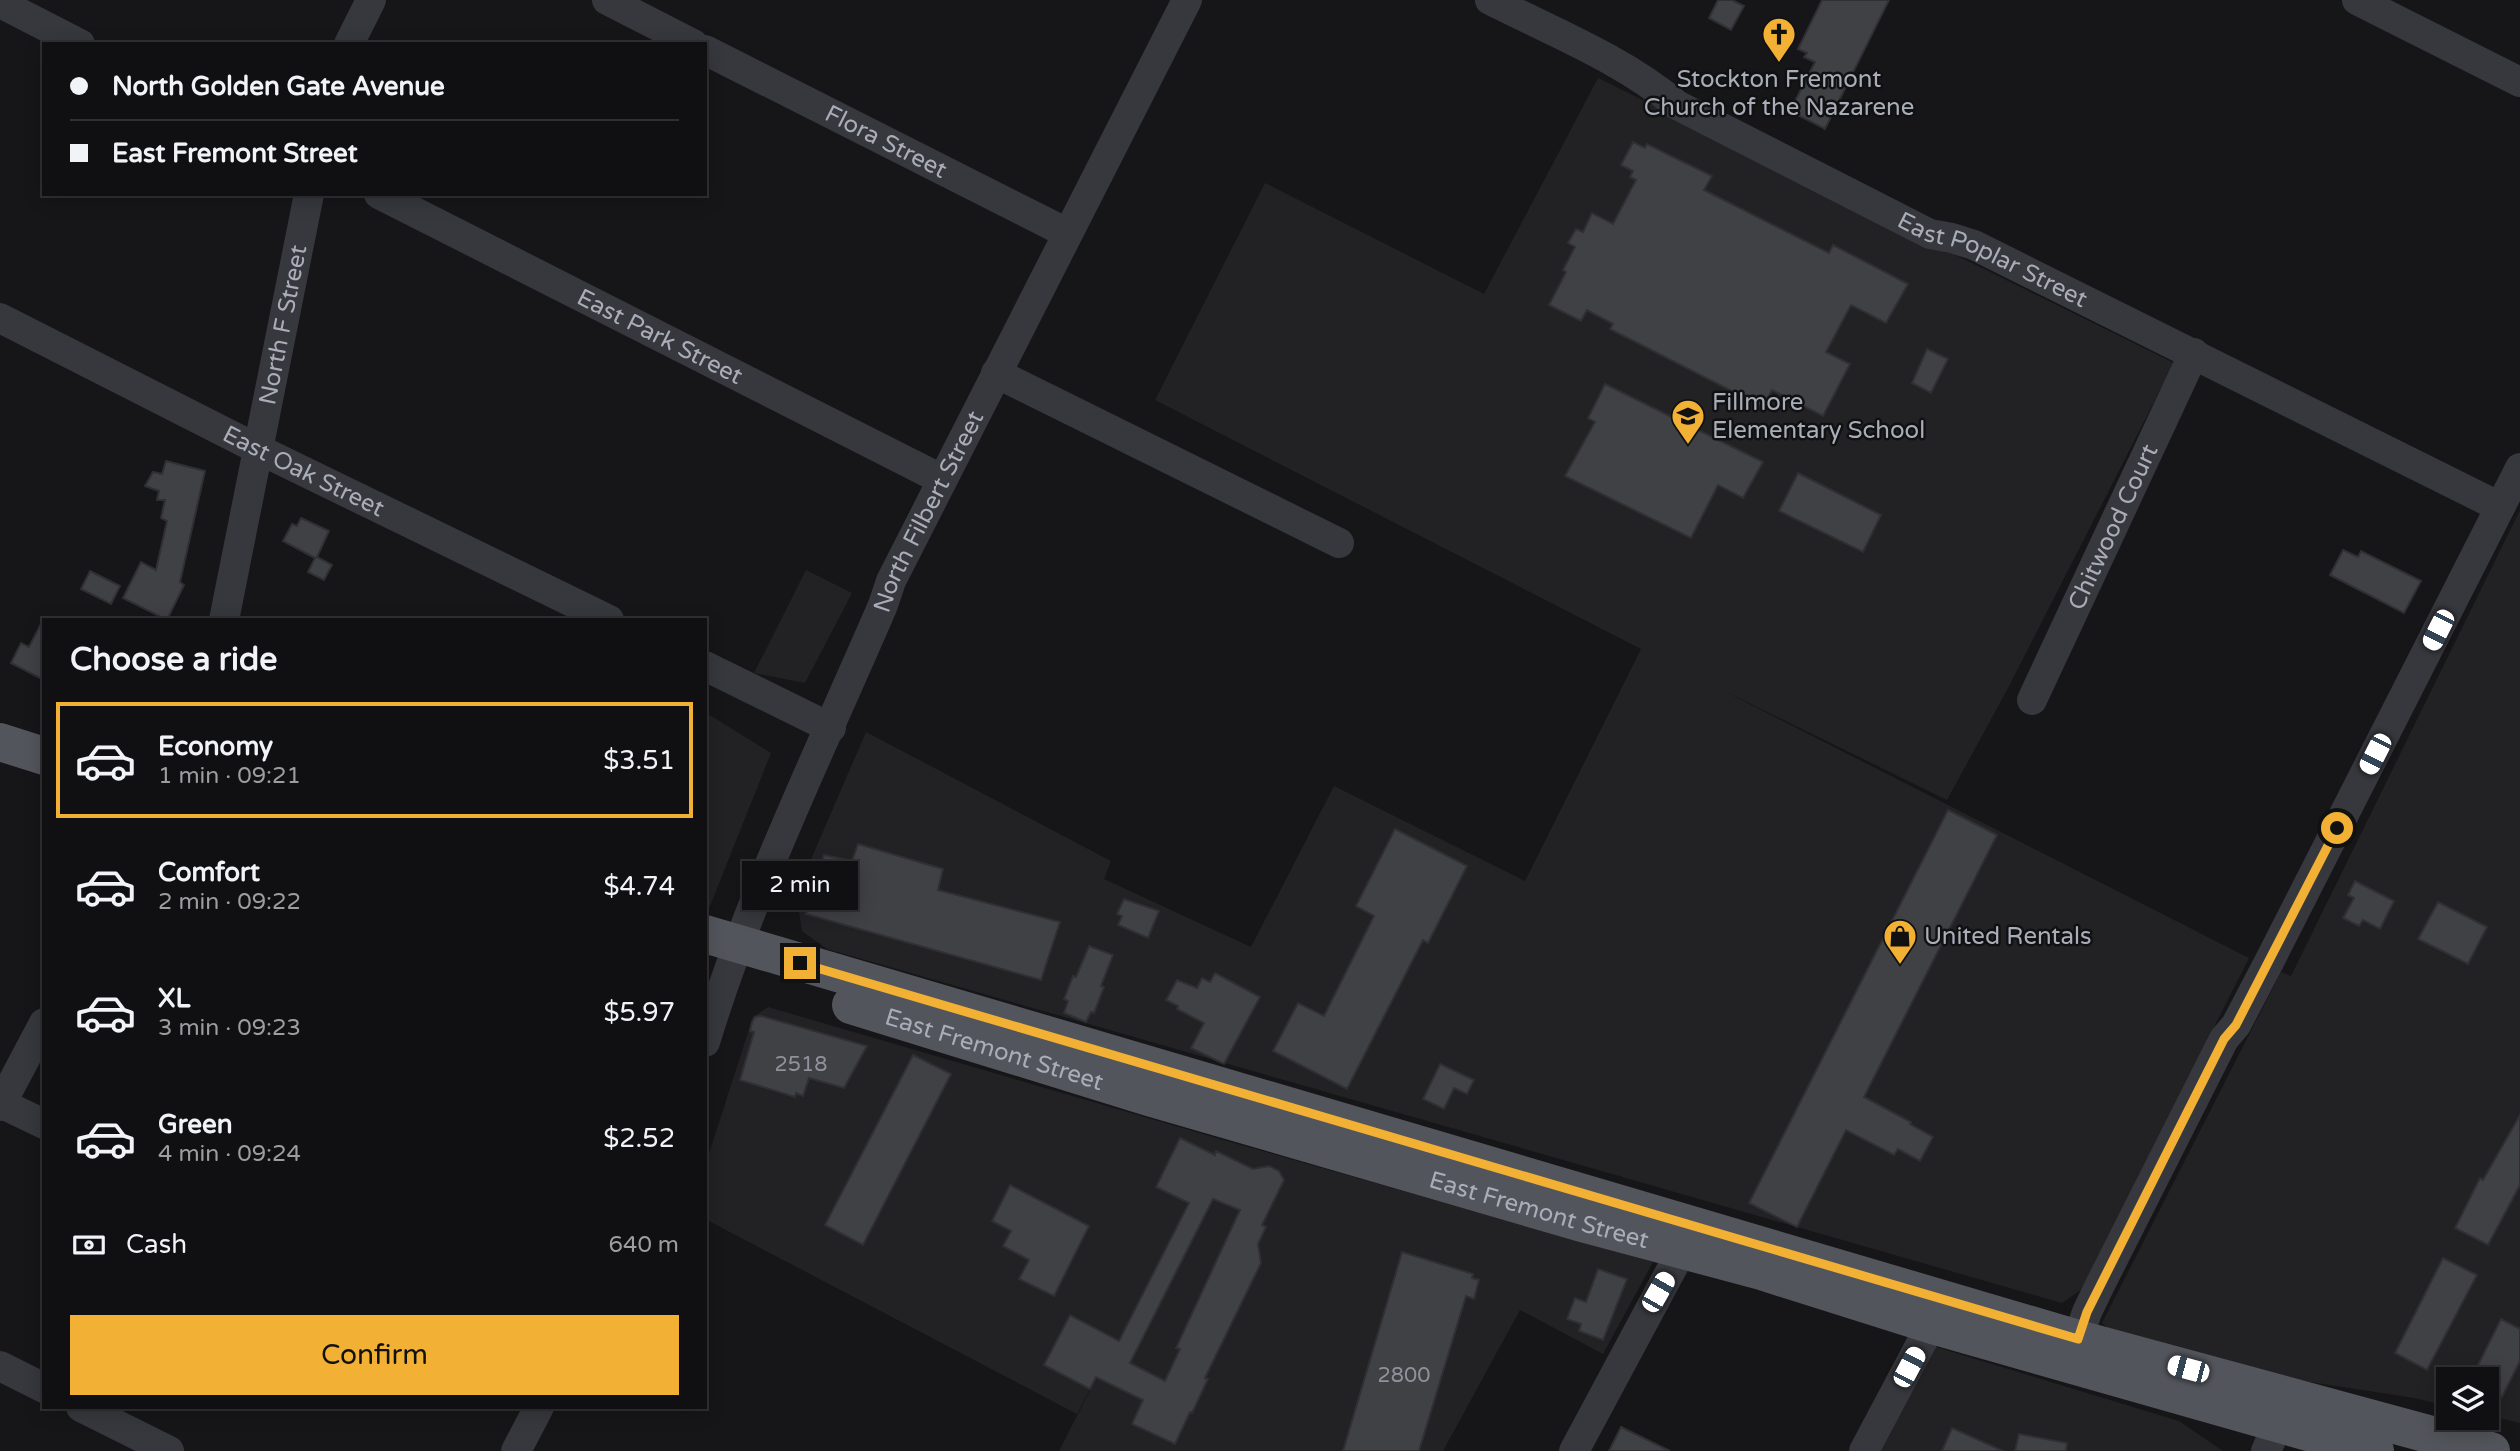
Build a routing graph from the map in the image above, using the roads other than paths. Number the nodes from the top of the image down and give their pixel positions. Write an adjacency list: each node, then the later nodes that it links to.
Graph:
1 (371, 0): 8 (street)
2 (607, 0): 9 (street)
3 (1187, 0): 14 (street, North Filbert Street)
4 (1490, 0): 16 (street, East Poplar Street)
5 (2357, 0): 11 (street)
6 (0, 3): 7 (street)
7 (76, 42)
8 (350, 42)
9 (689, 42)
10 (707, 51): 14 (street, Flora Street)
11 (2520, 82)
12 (309, 196): 18 (street, North F Street)
13 (383, 196): 20 (street, East Park Street)
14 (1067, 233): 17 (street, North Filbert Street)
15 (0, 318): 18 (street, East Oak Street)
16 (2194, 353): 21 (street, East Poplar Street); 26 (street, Chitwood Court)
17 (996, 373): 20 (street, North Filbert Street); 22 (street)
18 (260, 450): 23 (street, North F Street); 24 (street, East Oak Street)
19 (2520, 468): 21 (street)
20 (942, 480): 28 (street, North Filbert Street)
21 (2500, 507): 39 (street)
22 (1339, 543)
23 (225, 618)
24 (605, 618)
25 (707, 667): 28 (street)
26 (2032, 700)
27 (0, 716): 29 (main road)
28 (831, 727): 32 (street, North Filbert Street)
29 (42, 728)
30 (0, 742): 31 (main road)
31 (42, 754)
32 (719, 952): 34 (street, North Filbert Street); 37 (main road, East Fremont Street)
33 (42, 1027): 35 (street)
34 (707, 1029)
35 (0, 1104): 36 (street)
36 (42, 1123)
37 (1689, 1237): 38 (main road, East Fremont Street); 47 (street)
38 (1939, 1312): 39 (main road, East Fremont Street); 48 (street)
39 (2073, 1351): 44 (main road, East Fremont Street); 50 (main road, East Fremont Street)
40 (0, 1366): 41 (street)
41 (42, 1387)
42 (85, 1409): 45 (street)
43 (538, 1409): 46 (street)
44 (2272, 1438): 49 (main road, East Fremont Street)
45 (169, 1451)
46 (516, 1451)
47 (1574, 1451)
48 (1864, 1451)
49 (2375, 1451)
50 (2491, 1451)

